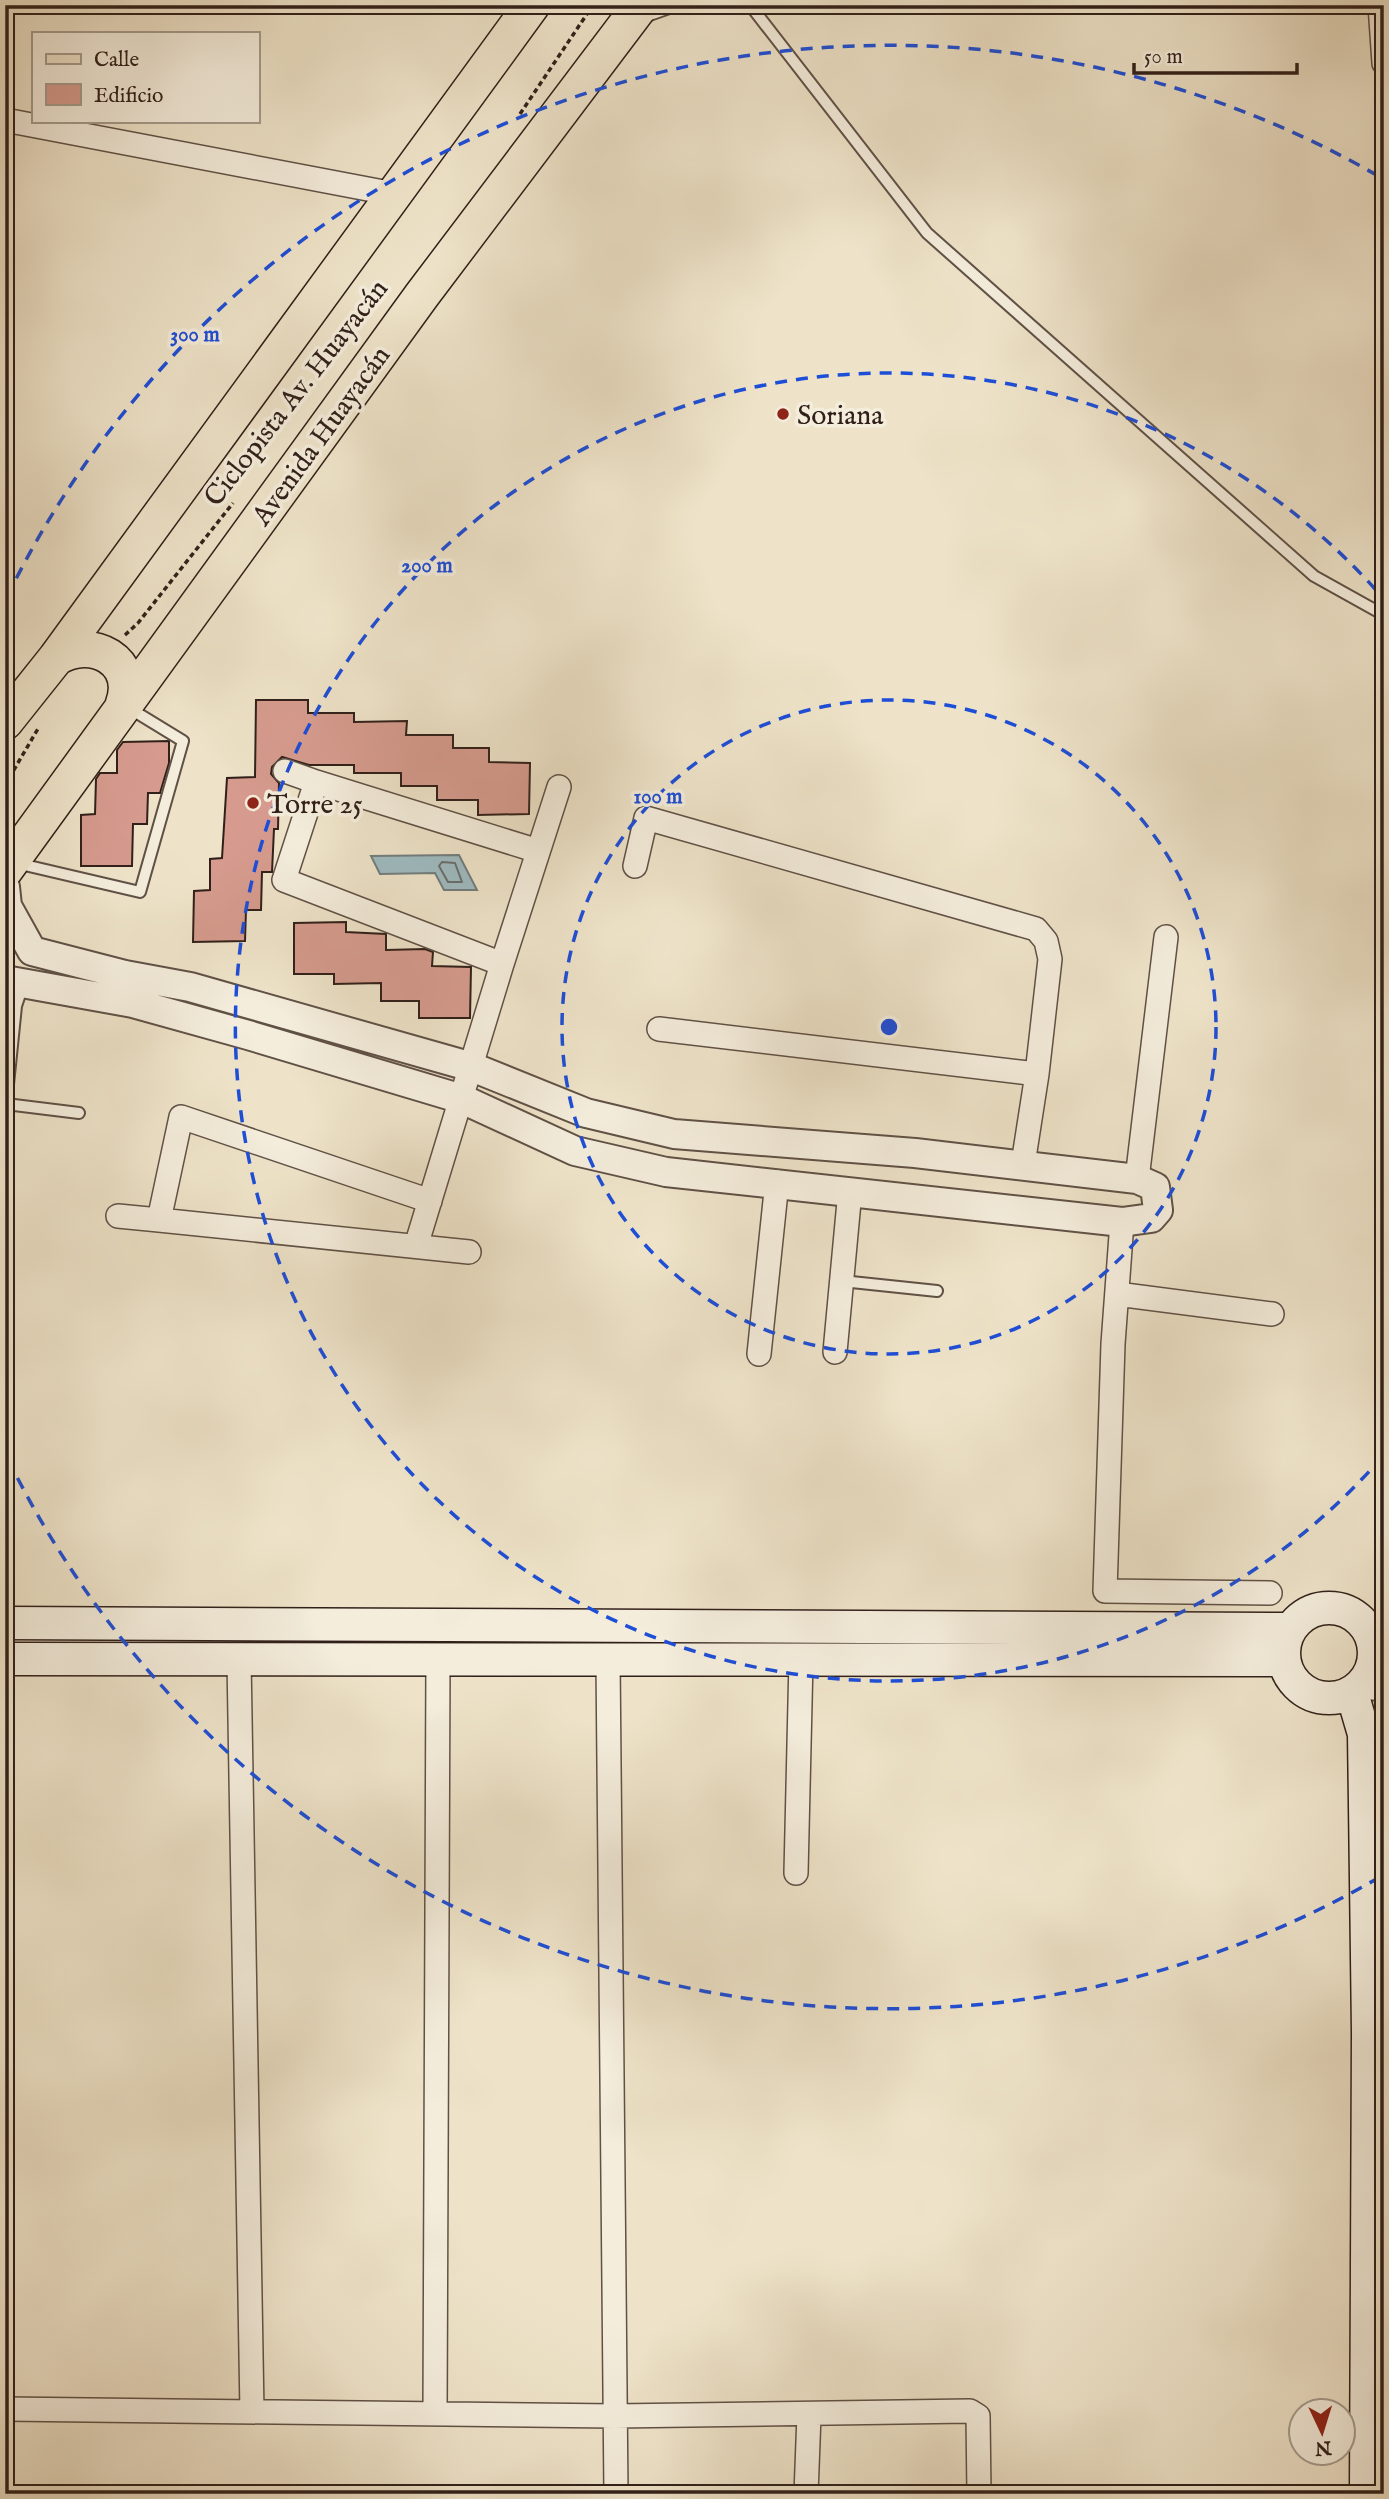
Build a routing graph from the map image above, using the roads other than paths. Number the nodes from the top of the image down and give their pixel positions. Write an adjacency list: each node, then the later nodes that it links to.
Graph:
1 (532, 5): 8 (main road)
2 (678, 5): 5 (lane)
3 (750, 5): 9 (lane)
4 (1380, 5): 6 (street)
5 (635, 14): 11 (main road, Avenida Huayacán)
6 (1384, 63)
7 (5, 120): 8 (street)
8 (394, 194): 10 (main road)
9 (1384, 615)
10 (57, 658): 11 (main road); 12 (main road)
11 (123, 705): 18 (main road, Avenida Huayacán); 18 (lane)
12 (5, 722)
13 (285, 771): 14 (street)
14 (316, 782): 16 (street); 21 (street)
15 (559, 787): 16 (street)
16 (538, 851): 21 (street)
17 (635, 866): 27 (street)
18 (7, 873): 20 (street)
19 (1166, 937): 33 (street)
20 (32, 951): 22 (street); 23 (street)
21 (502, 964): 26 (street)
22 (15, 981): 24 (street); 29 (lane)
23 (190, 988): 24 (street); 26 (street)
24 (181, 1016): 28 (street)
25 (659, 1029): 27 (street)
26 (472, 1067): 28 (street); 30 (street)
27 (1037, 1074): 32 (street)
28 (462, 1099): 34 (street); 37 (street)
29 (79, 1113)
30 (781, 1140): 31 (street); 34 (street)
31 (821, 1144): 32 (street); 35 (street)
32 (1023, 1164): 33 (street)
33 (1137, 1178): 40 (street)
34 (777, 1182): 35 (street); 48 (street)
35 (817, 1187): 36 (street)
36 (850, 1191): 40 (street); 43 (street)
37 (430, 1201): 39 (street); 41 (street)
38 (118, 1216): 39 (street)
39 (159, 1220): 41 (street)
40 (1122, 1222): 45 (street)
41 (416, 1246): 42 (street)
42 (469, 1252)
43 (842, 1281): 44 (lane); 47 (street)
44 (937, 1291)
45 (1116, 1294): 46 (street); 49 (street)
46 (1272, 1314)
47 (835, 1352)
48 (759, 1354)
49 (1270, 1594)
50 (5, 1623): 51 (main road)
51 (361, 1626): 52 (main road); 56 (main road)
52 (1290, 1629): 53 (main road); 60 (main road)
53 (1377, 1635): 61 (main road)
54 (5, 1659): 55 (main road)
55 (239, 1660): 56 (main road); 64 (street)
56 (361, 1660): 57 (main road)
57 (439, 1660): 58 (main road); 65 (street)
58 (608, 1660): 59 (main road); 67 (street)
59 (801, 1660): 60 (main road); 62 (street)
60 (1283, 1660): 61 (main road)
61 (1366, 1688): 71 (main road)
62 (796, 1873)
63 (5, 2409): 64 (street)
64 (252, 2412): 65 (street)
65 (435, 2414): 67 (street)
66 (809, 2415): 67 (street); 69 (street); 70 (street)
67 (614, 2416): 68 (street)
68 (616, 2494)
69 (806, 2494)
70 (979, 2494)
71 (1366, 2494)

